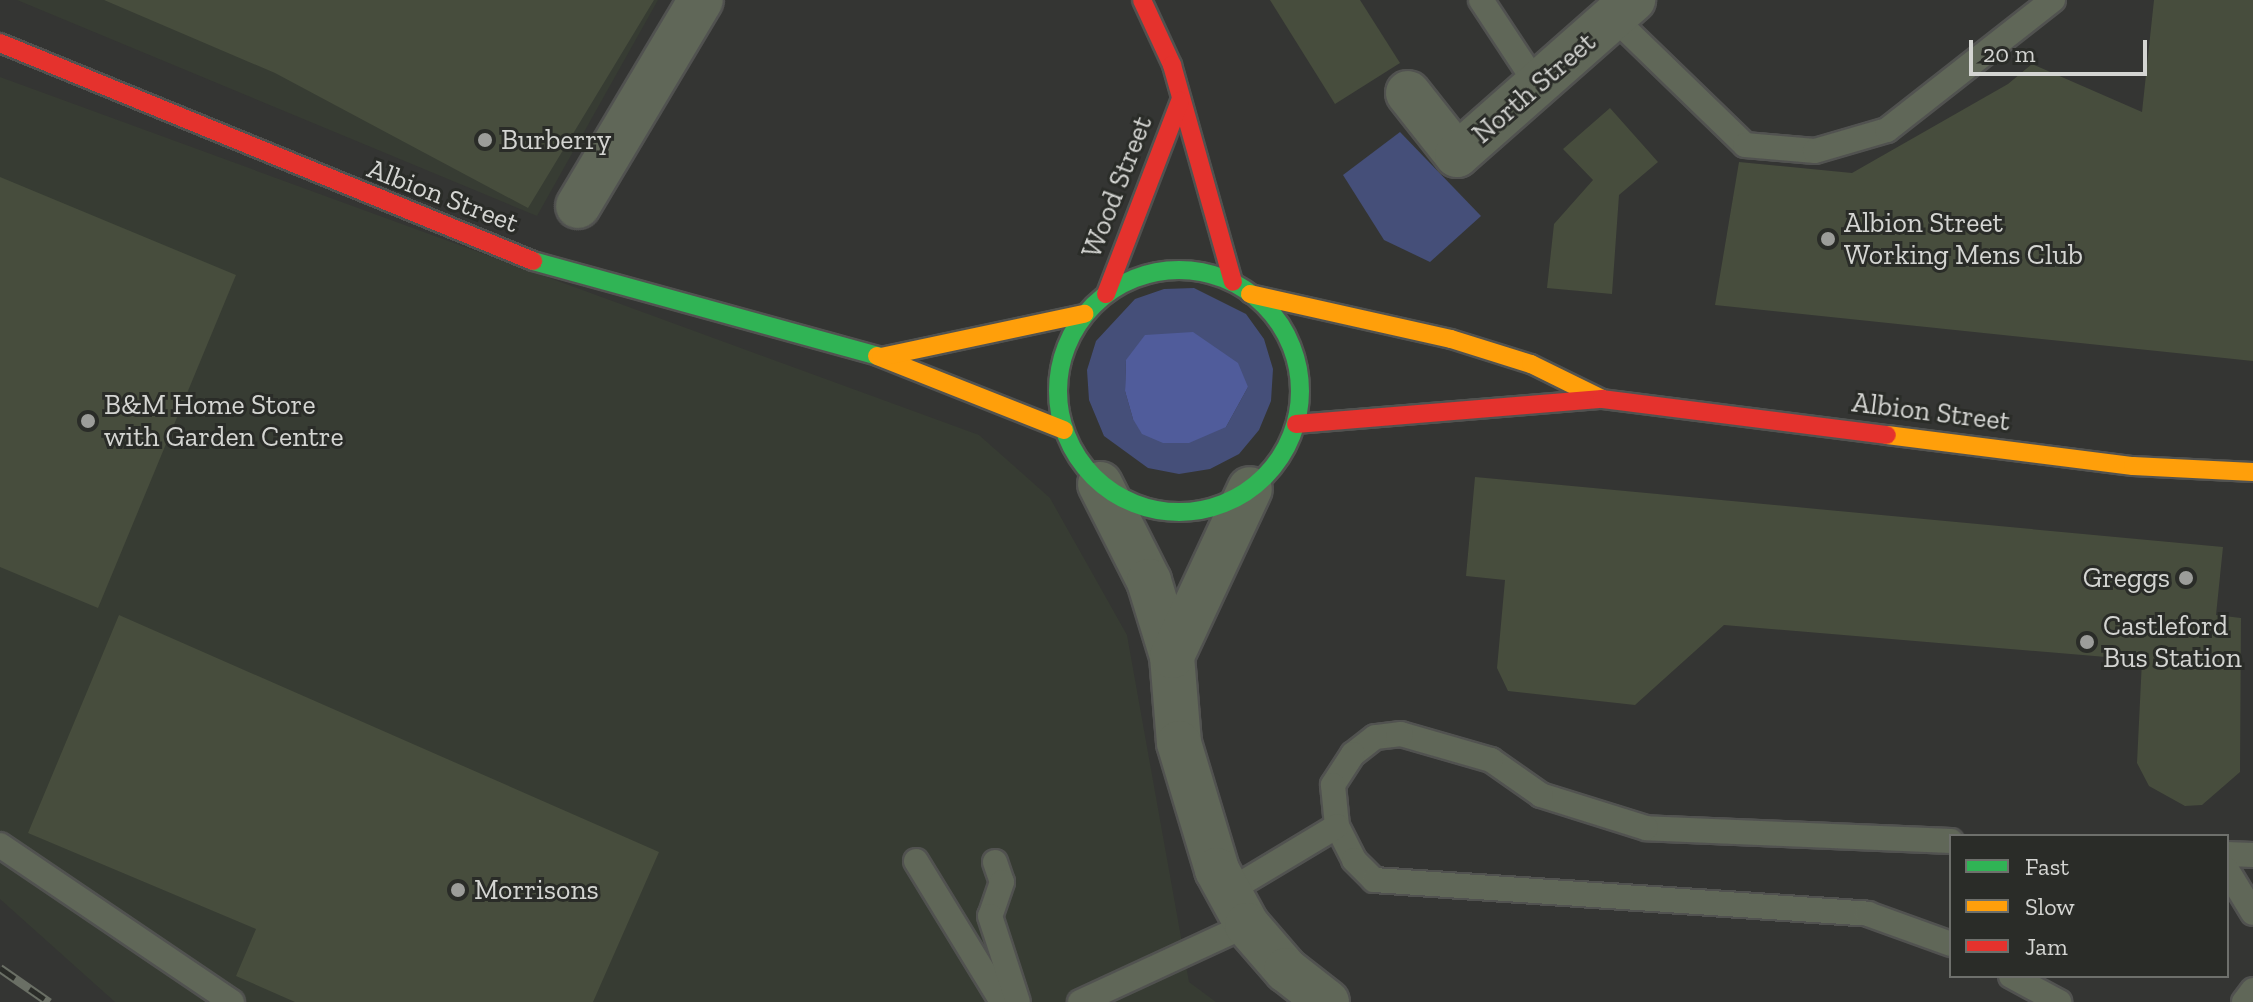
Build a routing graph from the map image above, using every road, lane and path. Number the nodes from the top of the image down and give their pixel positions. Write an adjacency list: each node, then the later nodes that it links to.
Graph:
1 (701, 0): 10 (street)
2 (1142, 0): 9 (main road, Wood Street)
3 (1481, 0): 7 (lane)
4 (2053, 0): 5 (lane)
5 (1624, 9): 7 (street, North Street)
6 (0, 43): 15 (main road, Albion Street)
7 (1539, 88): 8 (street, North Street)
8 (1408, 93)
9 (1180, 101): 11 (main road, Wood Street); 12 (main road, Wood Street)
10 (578, 206)
11 (1233, 282): 12 (main road); 13 (main road)
12 (1106, 294): 14 (main road)
13 (1250, 294): 16 (main road, Albion Street); 17 (main road)
14 (1084, 314): 15 (main road); 18 (main road)
15 (881, 357): 18 (main road, Albion Street)
16 (1602, 399): 17 (main road, Albion Street); 19 (main road, Albion Street)
17 (1296, 424): 21 (main road)
18 (1064, 430): 20 (main road)
19 (2253, 472)
20 (1100, 484): 21 (main road); 22 (street)
21 (1250, 489): 22 (street)
22 (1172, 656): 31 (street)
23 (1337, 826): 24 (lane); 31 (lane); 33 (lane)
24 (1949, 841)
25 (0, 845): 36 (lane)
26 (2229, 854): 27 (lane)
27 (2253, 855)
28 (916, 861): 37 (lane)
29 (995, 862): 38 (lane)
30 (2229, 873): 32 (lane)
31 (1238, 908): 39 (lane); 40 (street)
32 (2253, 913)
33 (1949, 943)
34 (2015, 978): 41 (lane)
35 (2253, 990): 42 (lane)
36 (232, 1002)
37 (1002, 1002)
38 (1018, 1002)
39 (1080, 1002)
40 (1327, 1002)
41 (2059, 1002)
42 (2244, 1002)

